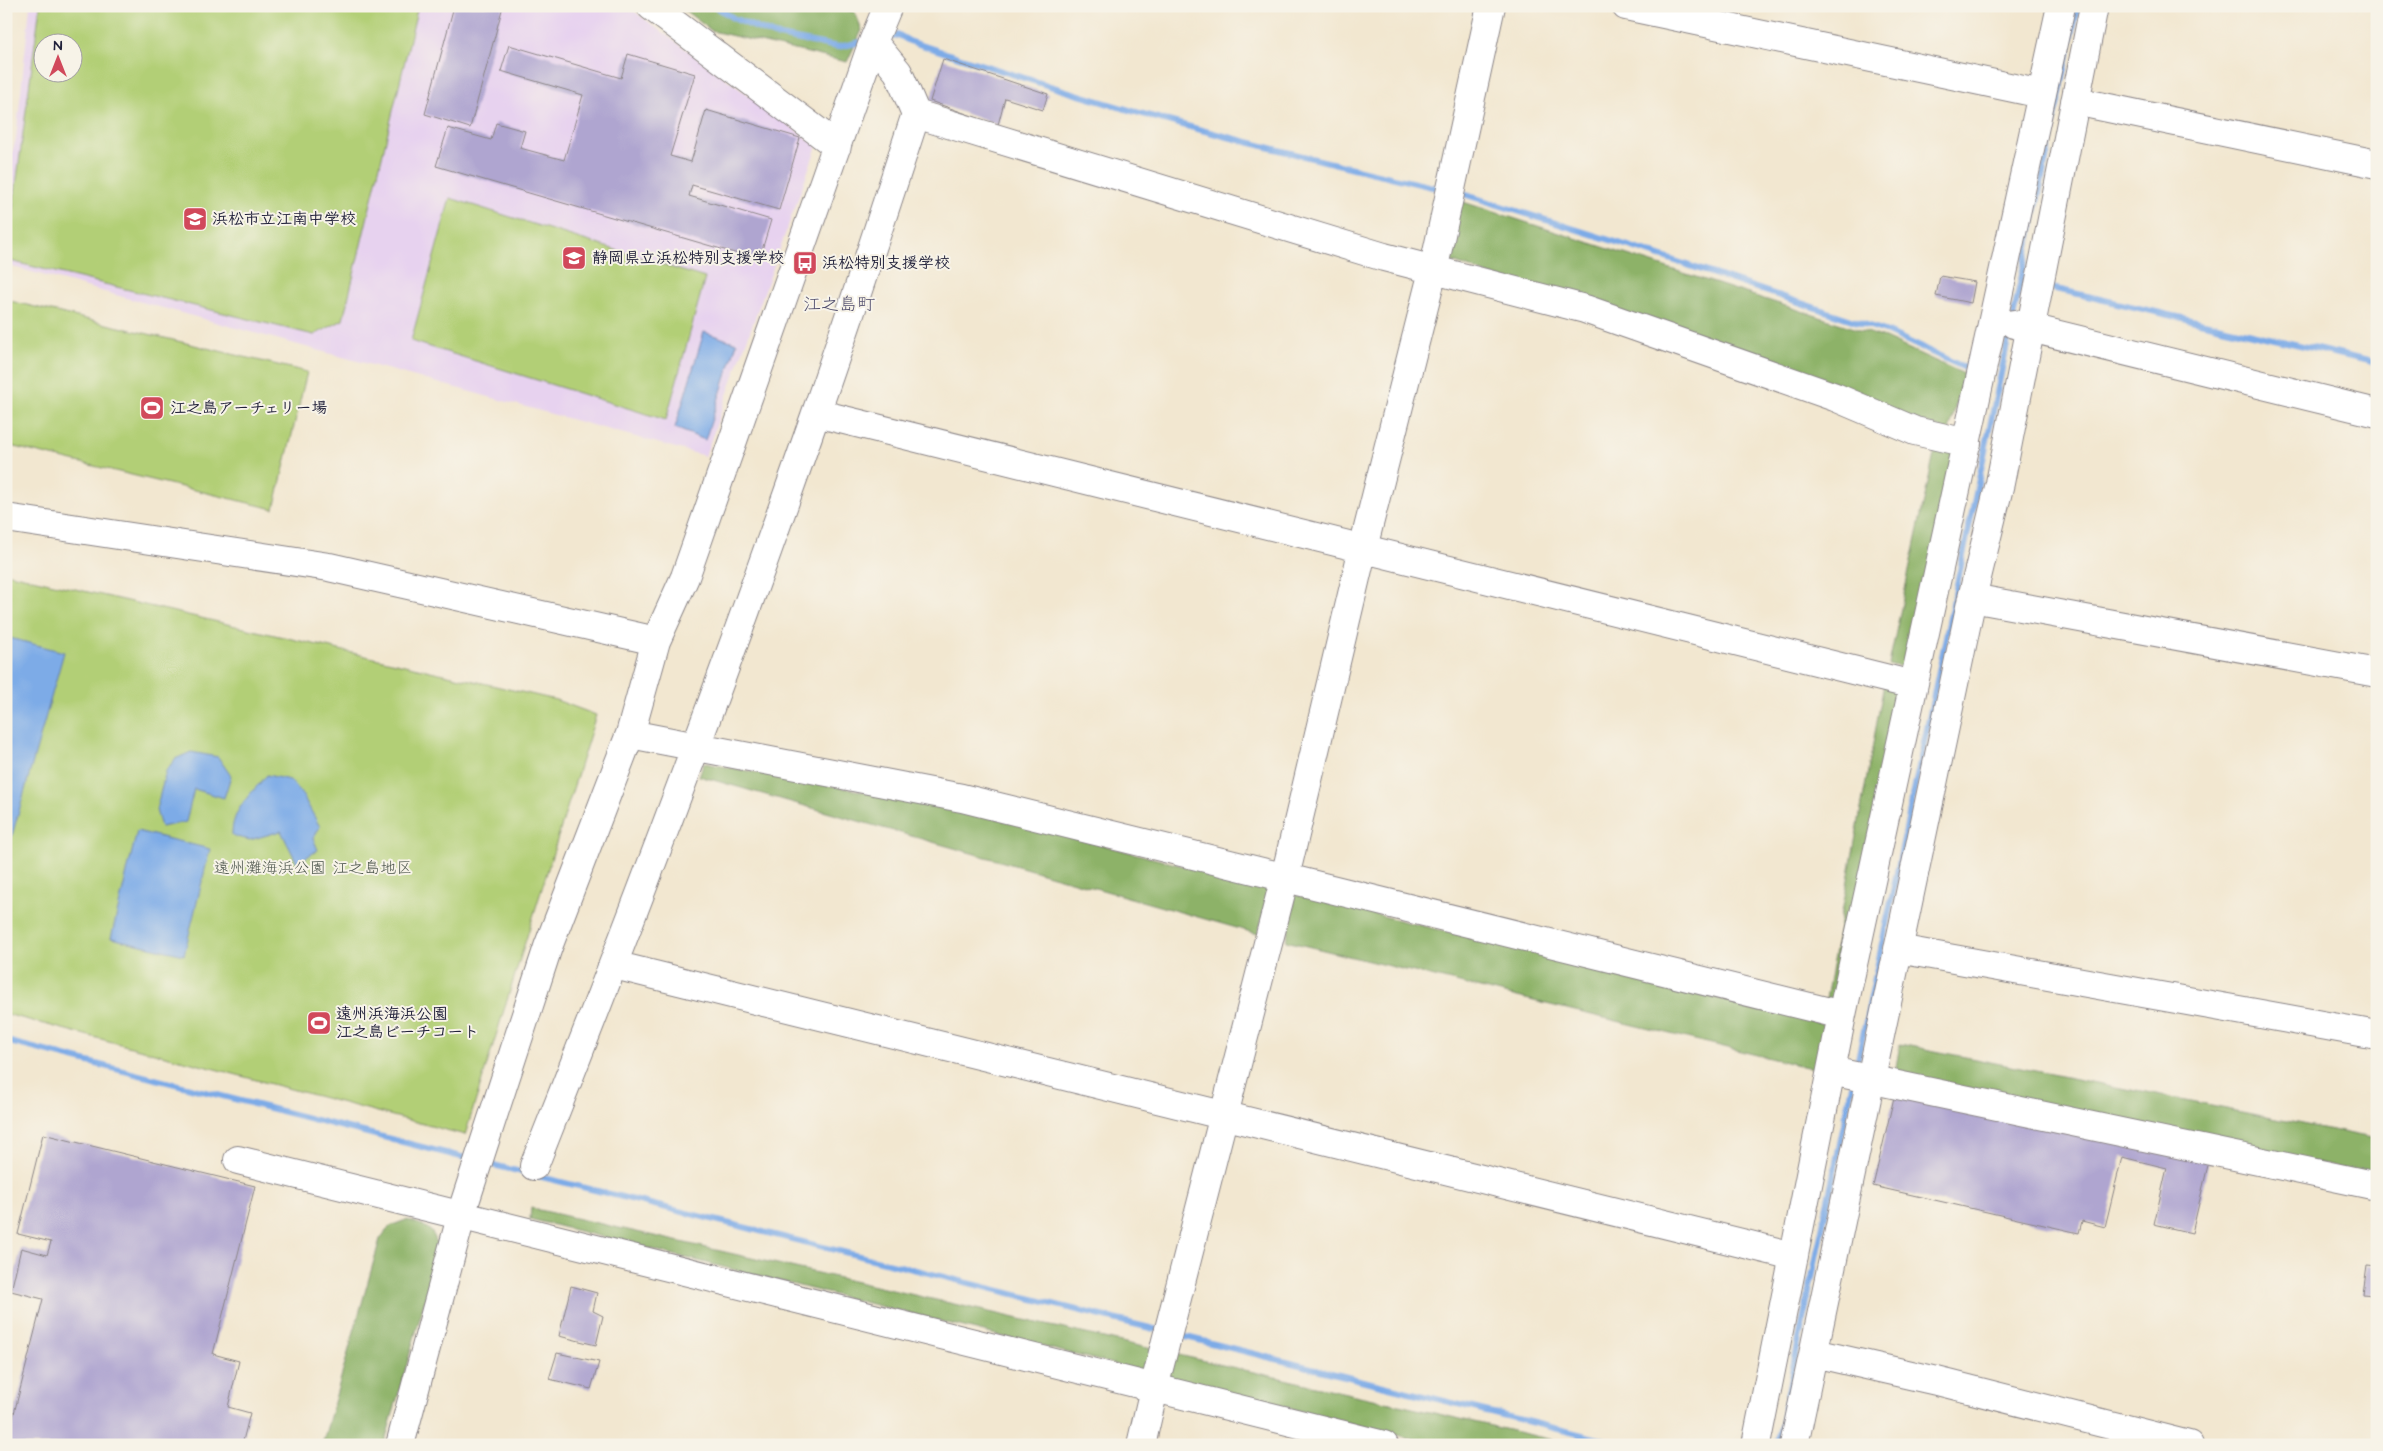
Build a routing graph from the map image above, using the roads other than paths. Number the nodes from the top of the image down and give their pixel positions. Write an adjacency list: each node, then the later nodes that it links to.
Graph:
1 (651, 6): 11 (street)
2 (888, 6): 7 (street)
3 (1491, 6): 13 (street)
4 (1626, 6): 8 (street)
5 (2061, 6): 8 (street)
6 (2094, 6): 9 (street)
7 (873, 42): 10 (street); 11 (street)
8 (2042, 94): 14 (street)
9 (2075, 101): 12 (street); 14 (street)
10 (916, 114): 13 (street); 15 (street)
11 (837, 146): 21 (street)
12 (2377, 164)
13 (1433, 271): 17 (street); 19 (street)
14 (2011, 323): 16 (street); 17 (street); 20 (street)
15 (816, 413): 19 (street); 25 (street)
16 (2377, 413)
17 (1967, 443): 23 (street)
18 (6, 518): 21 (street)
19 (1363, 548): 23 (street); 26 (street)
20 (1972, 598): 22 (street); 27 (street)
21 (656, 641): 24 (street)
22 (2377, 673)
23 (1913, 685): 29 (street)
24 (630, 734): 25 (street); 37 (street)
25 (696, 748): 26 (street); 28 (street)
26 (1285, 876): 29 (street); 33 (street)
27 (1898, 949): 30 (street); 32 (street)
28 (614, 965): 33 (street); 35 (street)
29 (1842, 1015): 31 (street)
30 (2377, 1035)
31 (1831, 1071): 32 (street); 38 (street)
32 (1871, 1079): 36 (street); 39 (street)
33 (1224, 1116): 38 (street); 40 (street)
34 (238, 1160): 37 (street)
35 (534, 1166)
36 (2377, 1186)
37 (463, 1210): 40 (street); 41 (street)
38 (1794, 1256): 44 (street)
39 (1814, 1353): 45 (street); 46 (street)
40 (1156, 1382): 42 (street); 43 (street)
41 (400, 1445)
42 (1142, 1445)
43 (1384, 1445)
44 (1756, 1445)
45 (1794, 1445)
46 (2189, 1445)

